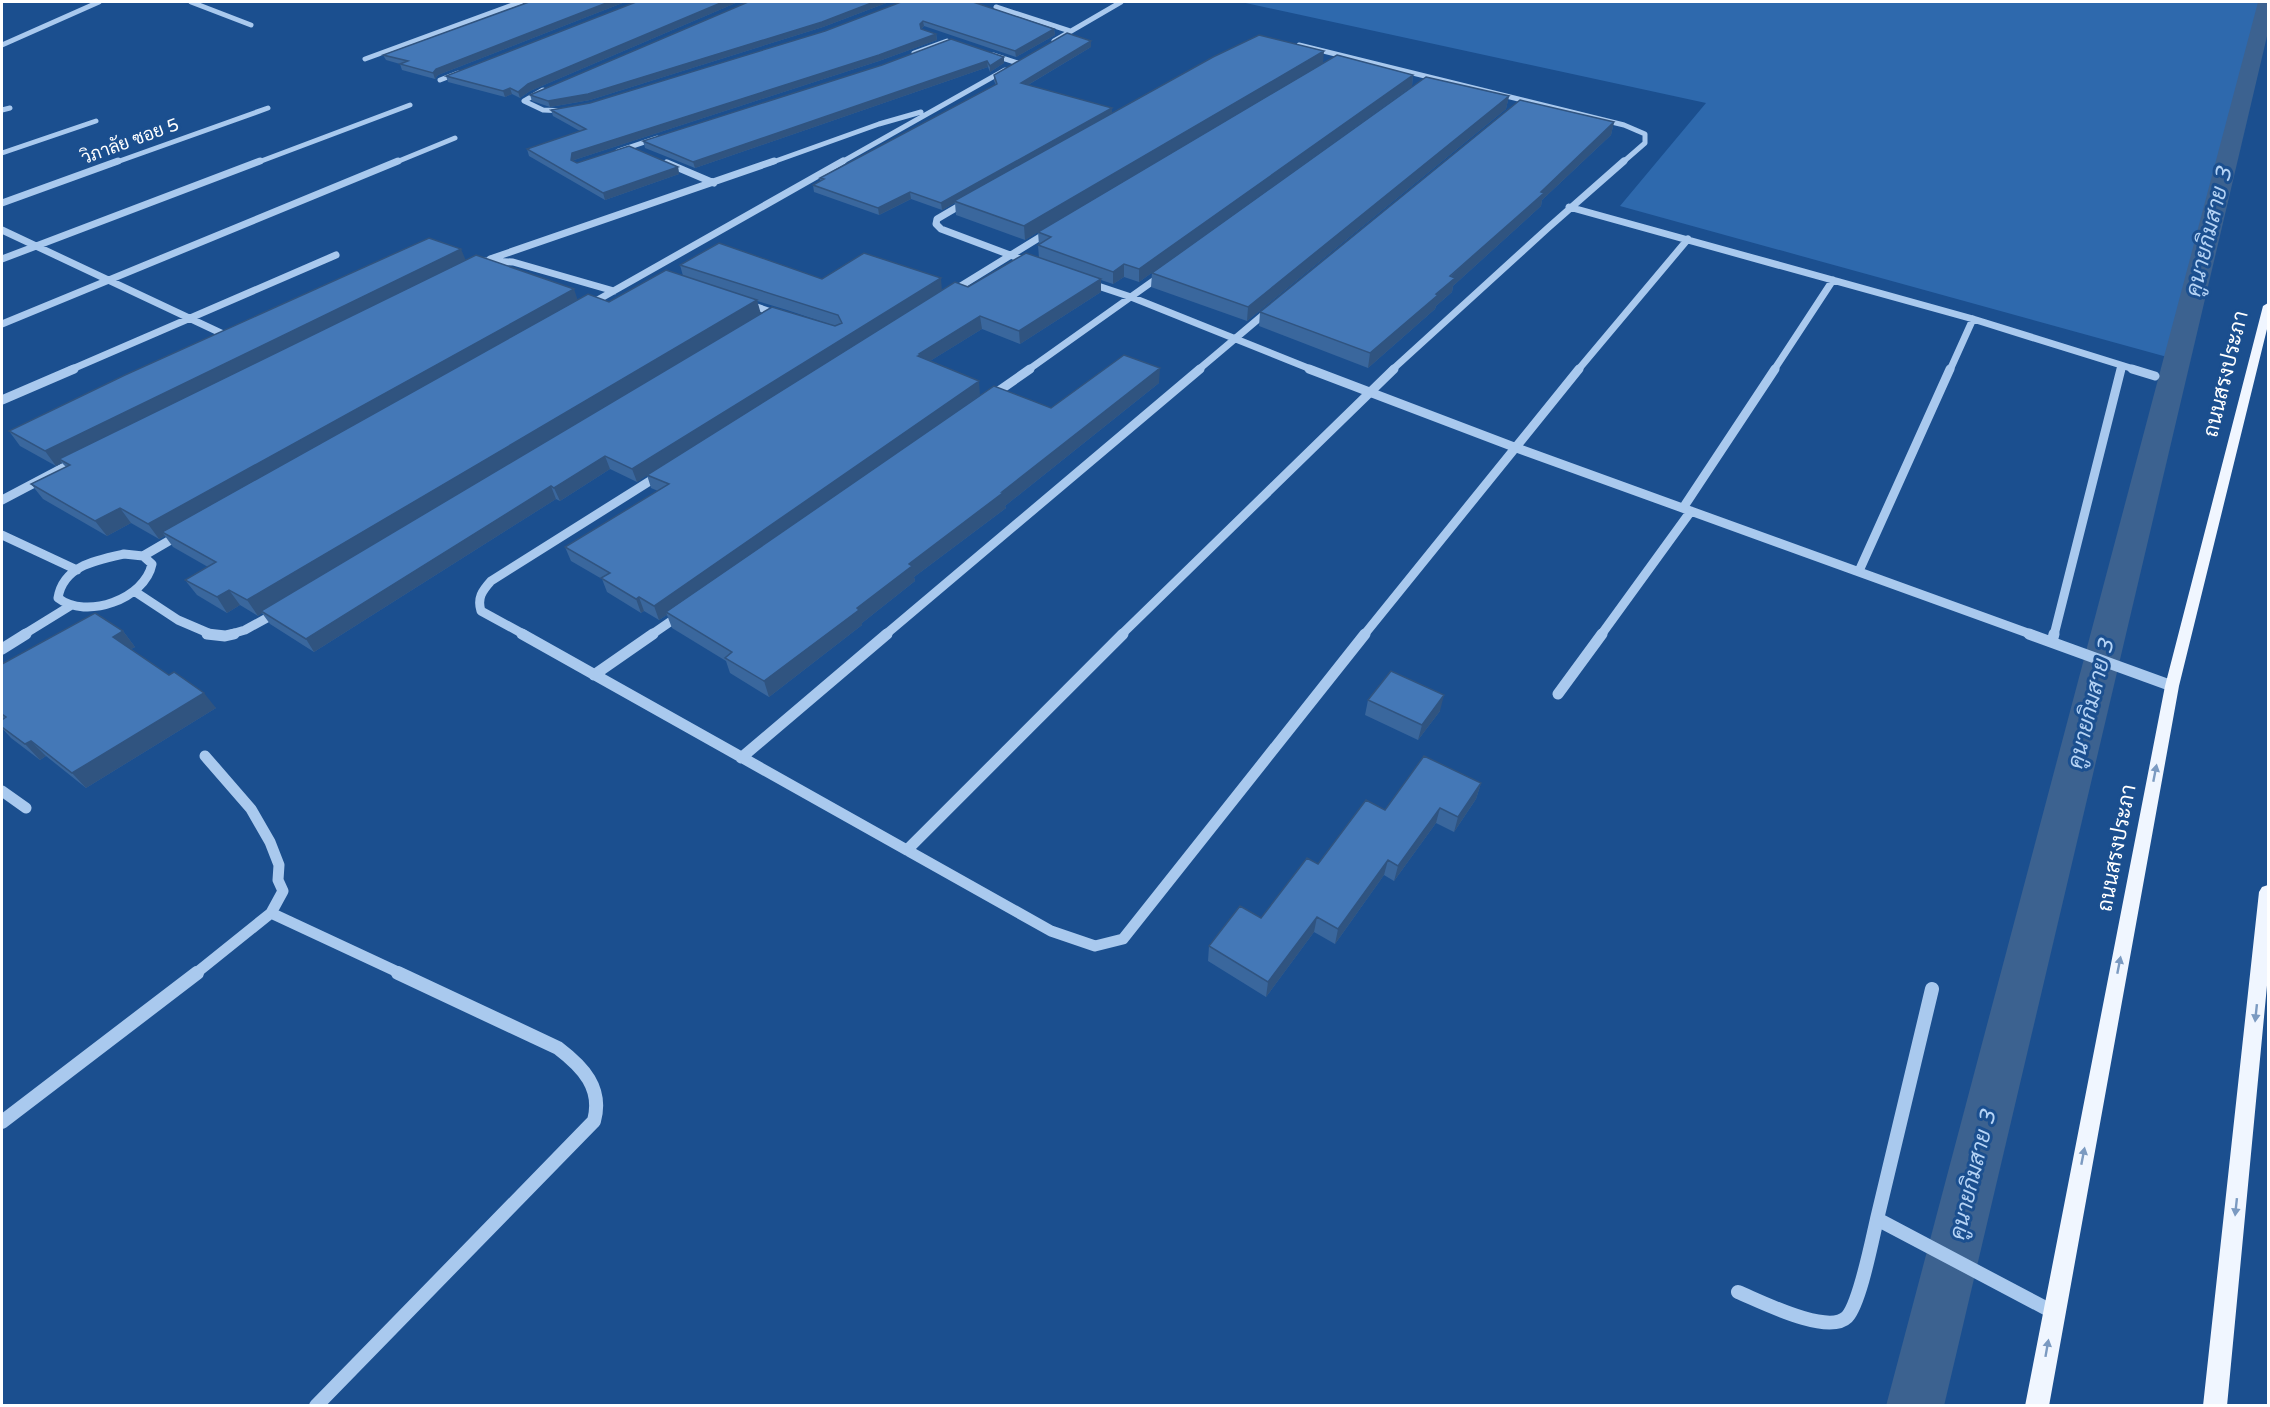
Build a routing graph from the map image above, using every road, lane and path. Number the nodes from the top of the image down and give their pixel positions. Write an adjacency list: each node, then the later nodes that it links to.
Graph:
1 (83, 2): 2 (street)
2 (97, 2): 13 (street)
3 (191, 2): 7 (street)
4 (521, 2): 19 (street)
5 (1121, 2): 8 (street)
6 (996, 7): 8 (street)
7 (251, 25)
8 (1070, 31): 14 (street)
9 (942, 37): 10 (street)
10 (951, 40): 11 (street); 17 (street)
11 (958, 43)
12 (1295, 44): 16 (street)
13 (2, 45)
14 (1044, 47)
15 (986, 52): 21 (street)
16 (1344, 56): 20 (street); 23 (street)
17 (902, 58)
18 (1027, 58): 21 (street)
19 (365, 59)
20 (1334, 62)
21 (1018, 63): 29 (street)
22 (462, 71): 24 (street)
23 (1432, 77): 25 (street); 27 (street)
24 (440, 80)
25 (1422, 84)
26 (555, 85): 34 (street)
27 (1524, 100): 32 (street); 46 (street)
28 (410, 105): 50 (street)
29 (940, 106): 43 (street); 58 (street)
30 (10, 108): 33 (street)
31 (268, 108): 45 (street, วิภาลัย ซอย 5)
32 (1515, 108)
33 (2, 110)
34 (569, 111)
35 (96, 121): 40 (street)
36 (665, 136): 38 (street)
37 (455, 138): 61 (street)
38 (631, 147): 39 (street); 41 (street)
39 (641, 152)
40 (2, 153)
41 (610, 154)
42 (662, 161): 43 (street)
43 (714, 183): 54 (street)
44 (968, 201): 52 (street)
45 (2, 203)
46 (1569, 207): 49 (street); 80 (street)
47 (1060, 225): 52 (street)
48 (2, 230): 50 (street)
49 (1688, 239): 62 (street); 83 (street)
50 (36, 245): 53 (street); 61 (street)
51 (336, 255): 72 (street)
52 (1010, 255): 56 (street); 66 (street)
53 (2, 259)
54 (484, 261): 55 (street); 63 (street)
55 (473, 266)
56 (1043, 267)
57 (1169, 270): 64 (street)
58 (648, 271): 59 (street); 63 (street)
59 (659, 274)
60 (1076, 278): 64 (street)
61 (110, 279): 72 (street); 75 (street)
62 (1833, 280): 74 (street); 87 (street)
63 (614, 291): 69 (street)
64 (1131, 297): 77 (street); 82 (street)
65 (730, 298): 70 (street)
66 (940, 299)
67 (1278, 303): 77 (street)
68 (2268, 306): 100 (main road, ถนนสรงประภา)
69 (583, 308)
70 (774, 313): 71 (street); 73 (street)
71 (785, 316)
72 (190, 318): 76 (street); 81 (street)
73 (764, 319)
74 (1973, 319): 78 (street); 92 (street)
75 (2, 324)
76 (223, 334)
77 (1233, 340): 80 (street); 103 (street)
78 (2122, 366): 79 (street); 97 (street)
79 (2155, 376)
80 (1369, 391): 83 (street); 106 (street)
81 (2, 400)
82 (985, 400)
83 (1514, 447): 87 (street); 106 (street)
84 (82, 458): 86 (street)
85 (671, 468): 99 (street)
86 (2, 500)
87 (1687, 510): 92 (street); 101 (street)
88 (184, 533): 90 (street)
89 (2, 535): 91 (street)
90 (143, 556): 91 (street); 93 (street)
91 (77, 570): 94 (street)
92 (1859, 571): 97 (street)
93 (134, 591): 94 (street); 96 (street)
94 (70, 606): 98 (street)
95 (692, 607): 99 (street)
96 (282, 609)
97 (2052, 642): 100 (street)
98 (2, 649)
99 (594, 675): 103 (street)
100 (2172, 686): 113 (main road, ถนนสรงประภา, one-way to 100)
101 (1558, 694)
102 (205, 756): 108 (street)
103 (741, 758): 106 (street)
104 (2, 791): 105 (street)
105 (26, 808)
106 (907, 850)
107 (2268, 892): 116 (main road, one-way to 116)
108 (271, 913): 110 (street); 114 (street)
109 (1932, 989): 111 (street)
110 (2, 1122)
111 (1878, 1219): 112 (street); 113 (street)
112 (1738, 1292)
113 (2053, 1312): 115 (main road, ถนนสรงประภา, one-way to 113)
114 (316, 1406)
115 (2037, 1406)
116 (2215, 1406)

